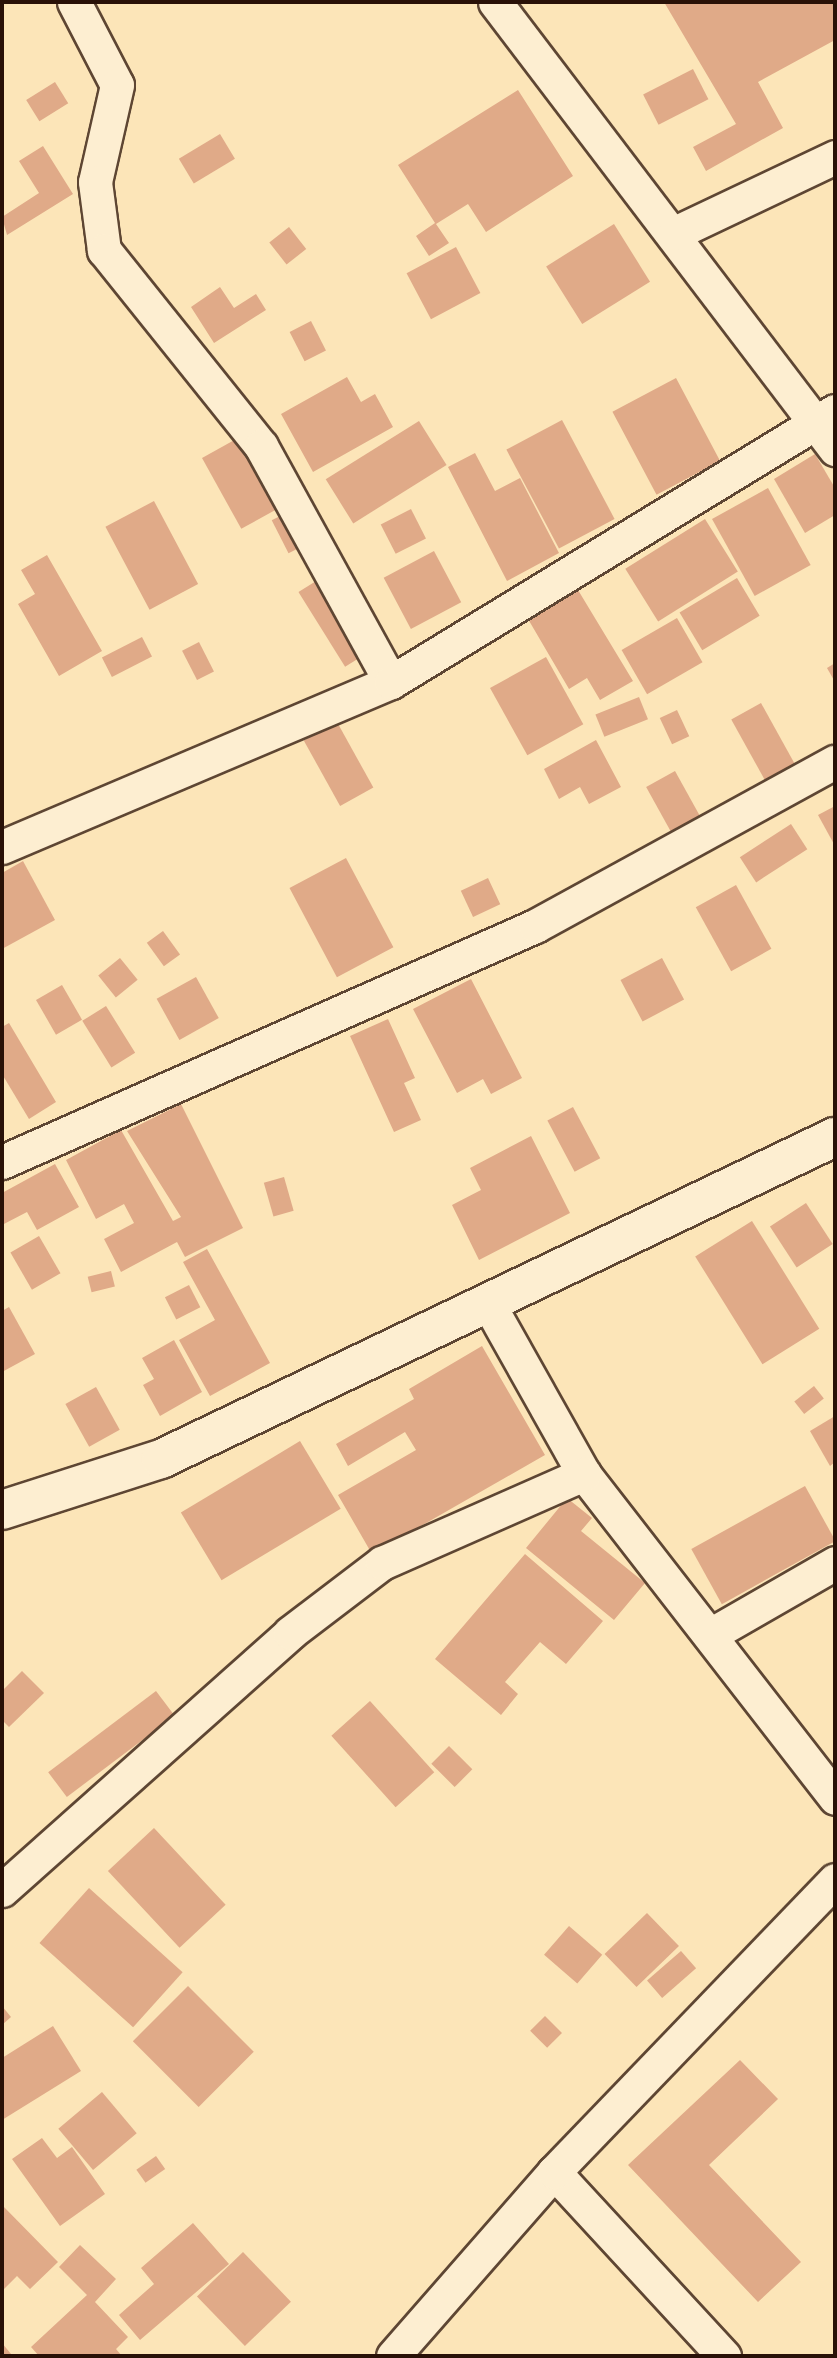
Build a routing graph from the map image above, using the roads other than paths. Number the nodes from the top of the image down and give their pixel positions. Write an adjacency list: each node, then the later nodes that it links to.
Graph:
1 (74, 2): 7 (street)
2 (495, 2): 4 (street)
3 (835, 157): 4 (street)
4 (675, 233): 5 (street)
5 (824, 417): 6 (street); 7 (street)
6 (835, 449)
7 (391, 682): 9 (street)
8 (835, 762): 11 (street)
9 (2, 847)
10 (835, 1137): 12 (street)
11 (2, 1163)
12 (488, 1303): 13 (street); 14 (street)
13 (584, 1474): 16 (street); 19 (street)
14 (2, 1510)
15 (835, 1563): 16 (street)
16 (710, 1635): 17 (street)
17 (835, 1798)
18 (835, 1880): 20 (street)
19 (2, 1891)
20 (554, 2172): 21 (street); 22 (street)
21 (393, 2356)
22 (724, 2356)

